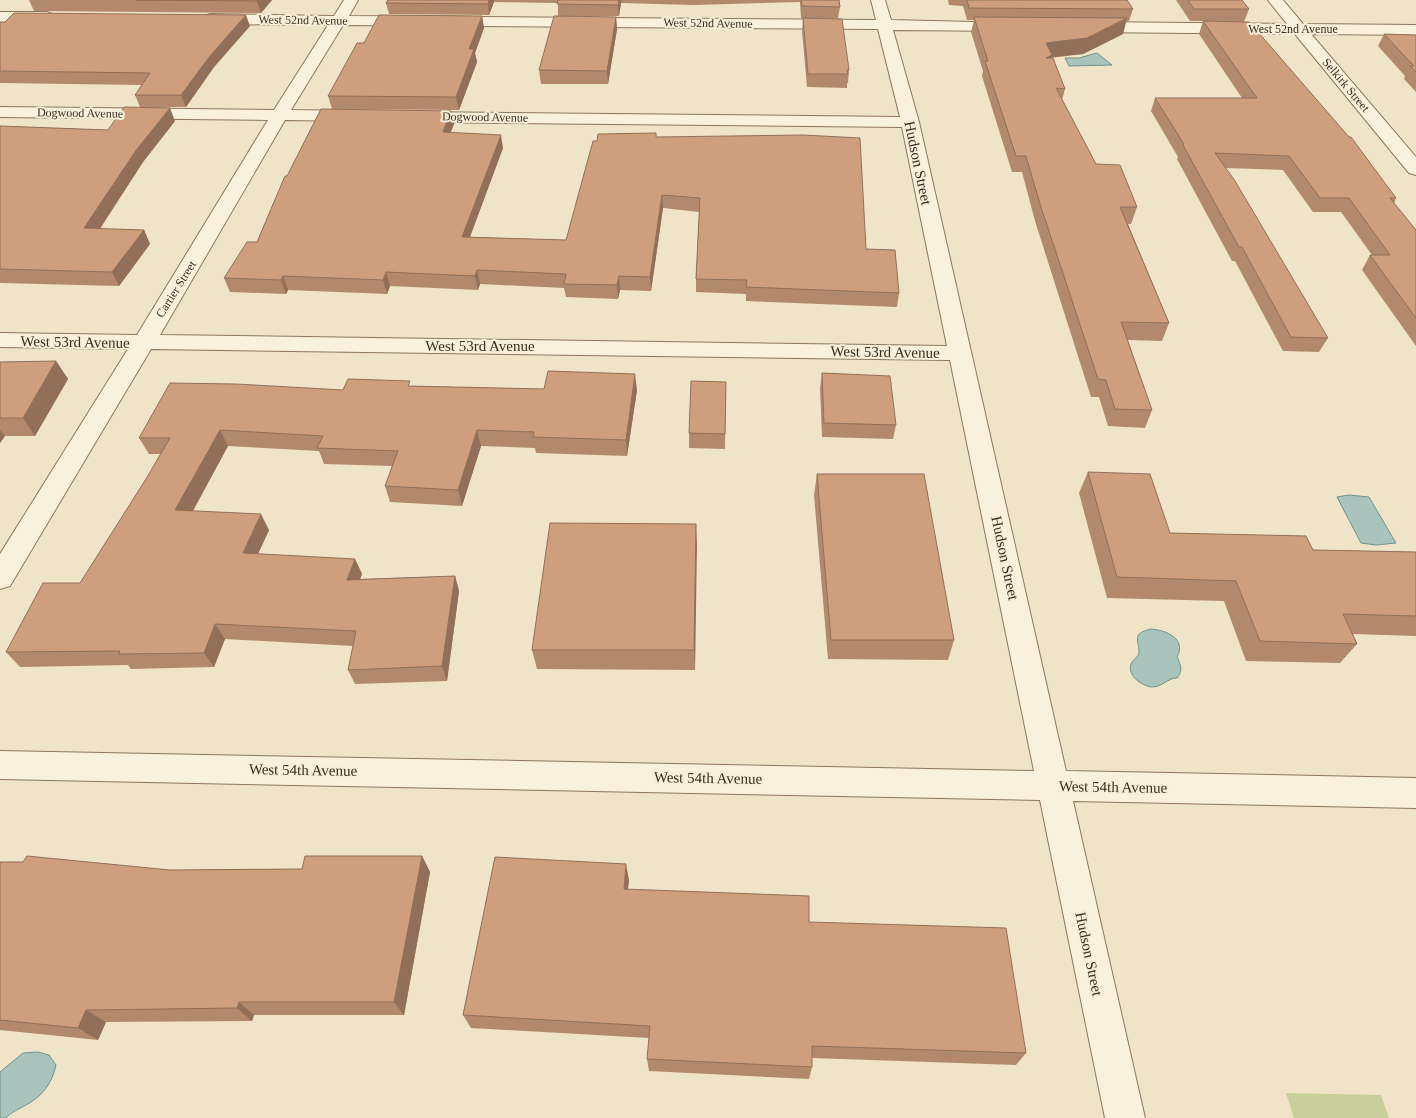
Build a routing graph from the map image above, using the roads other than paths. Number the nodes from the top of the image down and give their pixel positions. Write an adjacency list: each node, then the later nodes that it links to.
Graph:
1 (351, 0): 7 (street, Cartier Street)
2 (878, 0): 8 (street, Hudson Street)
3 (1275, 0): 11 (street, Selkirk Street)
4 (0, 17): 5 (street)
5 (65, 17)
6 (193, 19): 7 (street, West 52nd Avenue)
7 (338, 20): 8 (street, West 52nd Avenue); 14 (street, Cartier Street)
8 (883, 25): 9 (street, West 52nd Avenue); 17 (street, Hudson Street)
9 (1025, 26)
10 (1073, 27): 11 (street, West 52nd Avenue)
11 (1300, 29): 12 (street, West 52nd Avenue); 18 (street, Selkirk Street)
12 (1416, 30)
13 (0, 112): 14 (street, Dogwood Avenue)
14 (280, 115): 15 (street, Dogwood Avenue); 20 (street, Cartier Street)
15 (369, 116)
16 (398, 116): 17 (street, Dogwood Avenue)
17 (910, 122): 21 (street, Hudson Street)
18 (1416, 170)
19 (0, 340): 20 (street, West 53rd Avenue)
20 (142, 343): 21 (street, West 53rd Avenue); 22 (street, Cartier Street)
21 (959, 354): 24 (street, Hudson Street)
22 (0, 578)
23 (0, 765): 24 (street, West 54th Avenue)
24 (1052, 786): 25 (street, West 54th Avenue); 26 (street, Hudson Street)
25 (1416, 793)
26 (1125, 1118)

